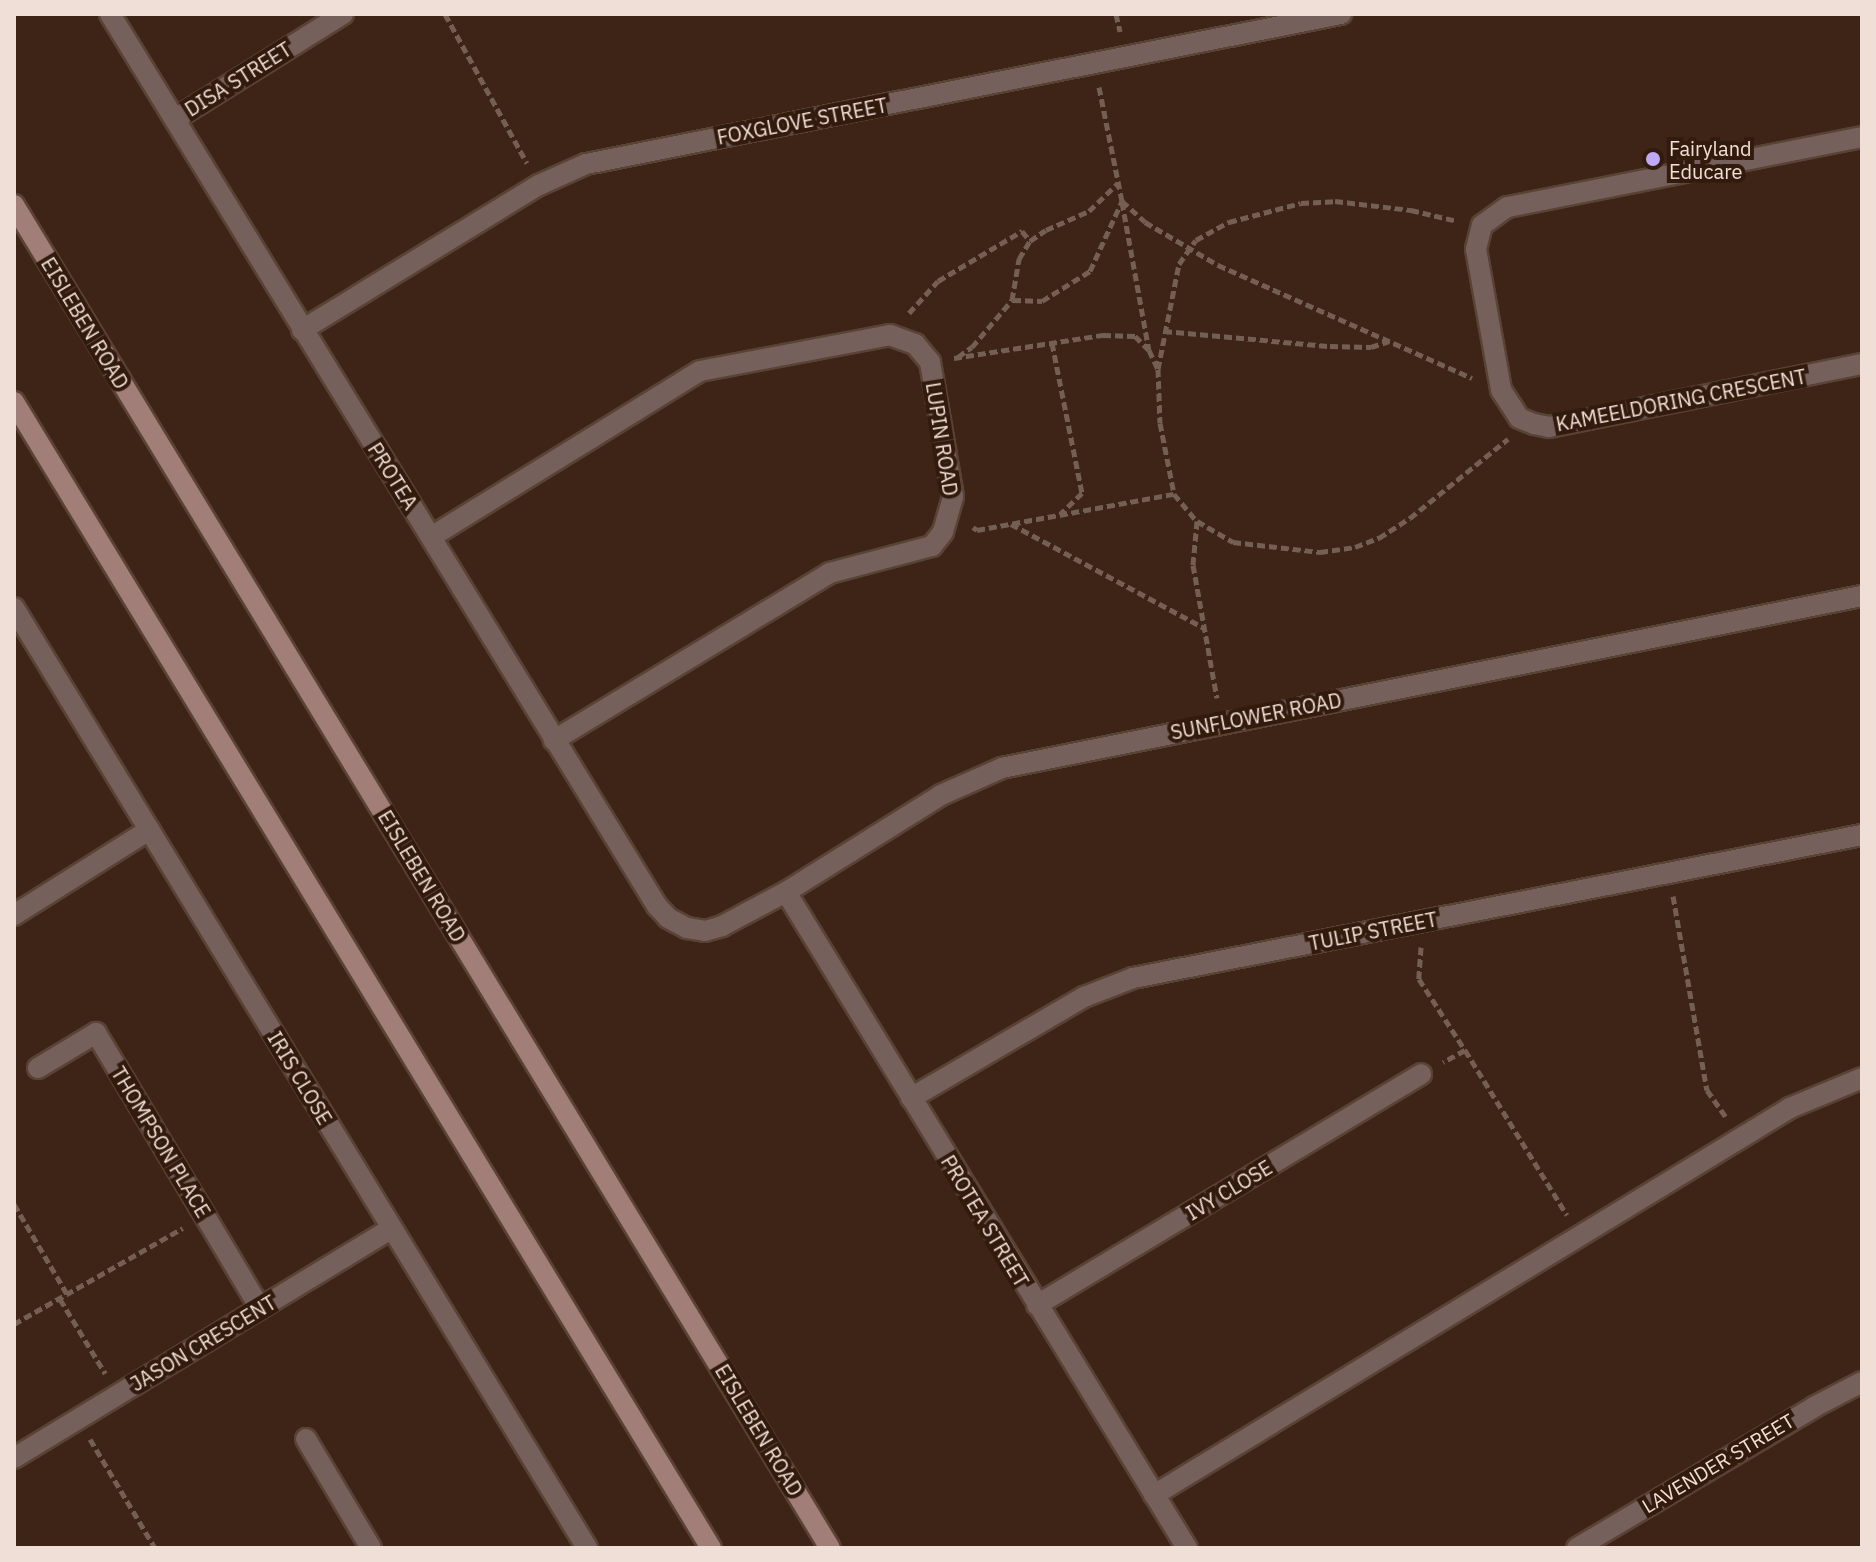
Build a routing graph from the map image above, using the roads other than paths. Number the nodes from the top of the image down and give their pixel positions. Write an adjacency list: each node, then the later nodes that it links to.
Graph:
1 (110, 14): 4 (street, PROTEA)
2 (343, 14): 4 (street, DISA STREET)
3 (1341, 14): 7 (street, FOXGLOVE STREET)
4 (175, 119): 7 (street, PROTEA)
5 (1862, 137): 8 (street, KAMEELDORING CRESCENT)
6 (14, 205): 33 (main road, EISLEBEN ROAD)
7 (302, 330): 10 (street, PROTEA)
8 (1862, 364)
9 (14, 402): 32 (main road)
10 (431, 537): 13 (street, PROTEA); 13 (street, LUPIN ROAD)
11 (1862, 596): 16 (street, SUNFLOWER ROAD)
12 (14, 608): 14 (street, IRIS CLOSE)
13 (554, 740): 18 (street, PROTEA)
14 (149, 830): 17 (street); 23 (street, IRIS CLOSE)
15 (1862, 835): 22 (street, TULIP STREET)
16 (786, 892): 18 (street, SUNFLOWER ROAD); 22 (street, PROTEA STREET)
17 (14, 915)
18 (687, 928)
19 (38, 1068): 25 (street, THOMPSON PLACE)
20 (1421, 1074): 24 (street, IVY CLOSE)
21 (1862, 1078): 29 (street)
22 (911, 1098): 24 (street, PROTEA STREET)
23 (392, 1228): 25 (street, JASON CRESCENT); 31 (street, IRIS CLOSE)
24 (1037, 1305): 29 (street, PROTEA STREET)
25 (260, 1308): 28 (street, JASON CRESCENT)
26 (1862, 1382): 35 (street, LAVENDER STREET)
27 (306, 1439): 30 (street)
28 (14, 1458)
29 (1154, 1495): 34 (street, PROTEA STREET)
30 (371, 1548)
31 (587, 1548)
32 (711, 1548)
33 (830, 1548)
34 (1187, 1548)
35 (1577, 1548)

